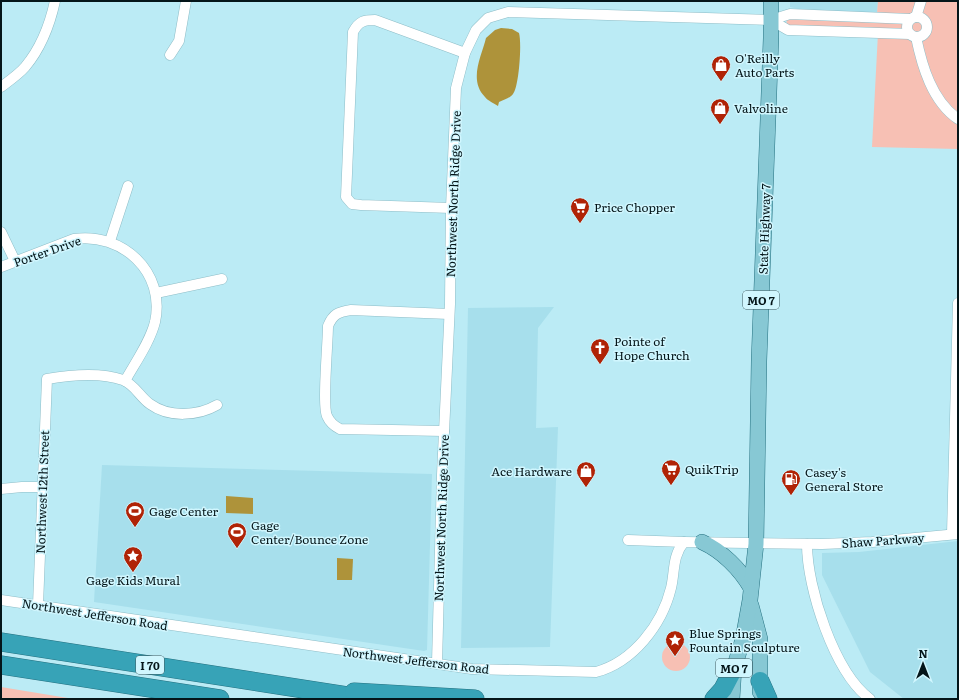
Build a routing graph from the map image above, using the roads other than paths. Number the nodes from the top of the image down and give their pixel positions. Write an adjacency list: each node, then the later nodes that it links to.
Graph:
1 (54, 1): 10 (street)
2 (186, 1): 9 (street)
3 (771, 1): 6 (main road, State Highway 7 / MO 7)
4 (921, 1): 5 (street)
5 (913, 18): 6 (street); 7 (street); 7 (street)
6 (771, 20): 7 (street); 8 (street, Northwest North Ridge Drive); 31 (main road, State Highway 7 / MO 7)
7 (913, 35): 11 (street)
8 (465, 52): 13 (street, Northwest North Ridge Drive); 13 (street)
9 (170, 56)
10 (1, 87)
11 (958, 119)
12 (128, 186): 15 (street)
13 (451, 208): 21 (street, Northwest North Ridge Drive)
14 (1, 232): 16 (street)
15 (110, 241): 16 (street, Porter Drive); 19 (street, Porter Drive)
16 (15, 261): 17 (street, Porter Drive)
17 (1, 267)
18 (222, 279): 19 (street)
19 (156, 293): 22 (street, Porter Drive)
20 (958, 303): 27 (street)
21 (449, 314): 24 (street, Northwest North Ridge Drive); 24 (street)
22 (125, 381): 23 (street); 25 (street, Northwest 12th Street)
23 (217, 405)
24 (444, 431): 38 (street, Northwest North Ridge Drive)
25 (42, 487): 26 (street); 35 (street, Northwest 12th Street)
26 (1, 489)
27 (955, 534): 32 (street, Shaw Parkway)
28 (628, 540): 29 (street)
29 (684, 542): 30 (street); 38 (street, Northwest Jefferson Road)
30 (702, 542): 31 (street); 33 (main road)
31 (756, 544): 32 (street, Shaw Parkway); 33 (main road, State Highway 7 / MO 7)
32 (807, 544): 51 (street)
33 (751, 594): 36 (main road, MO 7); 41 (main road, MO 7)
34 (1, 600): 35 (street, Northwest Jefferson Road)
35 (38, 605): 38 (street, Northwest Jefferson Road)
36 (743, 639): 40 (main road, MO 7); 48 (main road, MO 7)
37 (1, 642): 42 (highway, I 70)
38 (437, 663)
39 (1, 665): 43 (highway, I 70)
40 (734, 668): 46 (highway); 47 (main road, MO 7)
41 (760, 681): 49 (main road, MO 7); 50 (highway)
42 (299, 688): 44 (highway, I 70); 45 (highway)
43 (220, 699)
44 (367, 699)
45 (475, 699)
46 (714, 699)
47 (732, 699)
48 (742, 699)
49 (760, 699)
50 (768, 699)
51 (870, 699)

